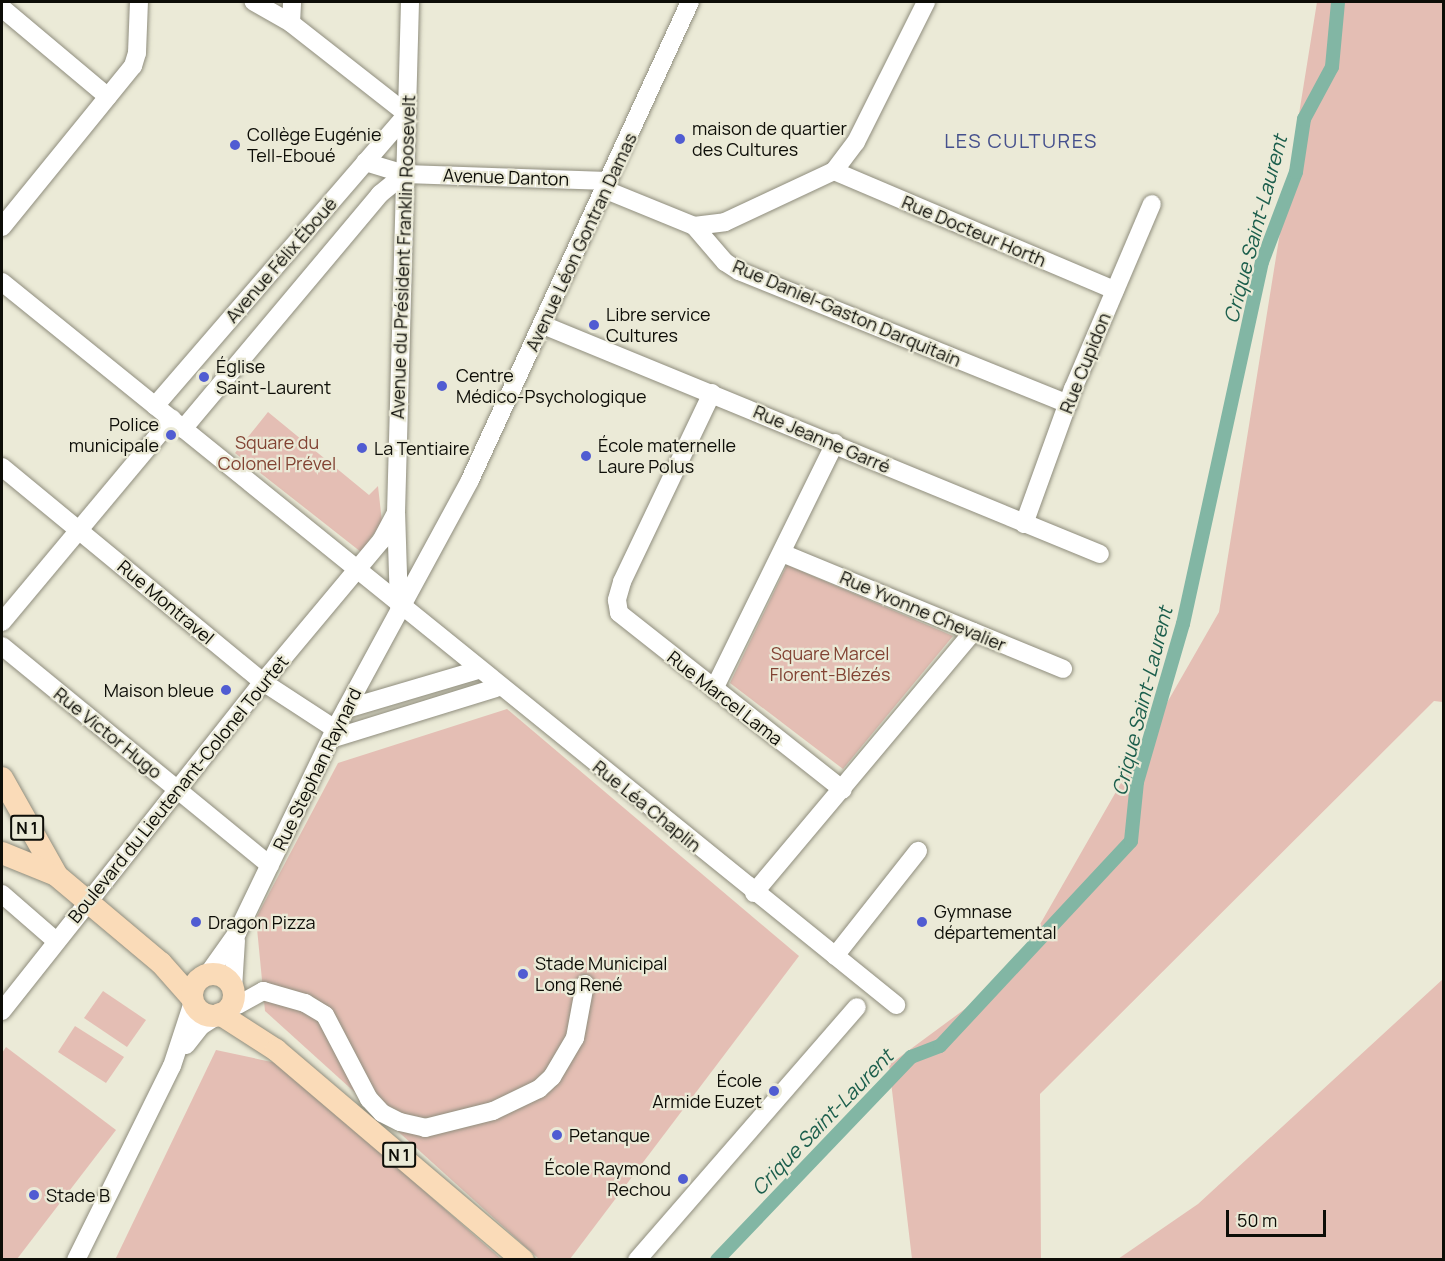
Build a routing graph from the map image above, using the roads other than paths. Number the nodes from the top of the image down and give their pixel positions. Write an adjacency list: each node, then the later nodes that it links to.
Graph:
1 (140, 2): 9 (street)
2 (254, 2): 8 (street)
3 (292, 2): 8 (street)
4 (410, 2): 10 (street, Avenue du Président Franklin Roosevelt)
5 (690, 2): 14 (street, Avenue Léon Gontran Damas)
6 (926, 2): 12 (street)
7 (2, 8): 9 (street)
8 (291, 23): 10 (street)
9 (108, 97): 17 (street)
10 (407, 114): 11 (street, Avenue Félix Éboué); 13 (street, Avenue du Président Franklin Roosevelt)
11 (365, 162): 13 (street, Avenue Danton); 23 (street, Avenue Félix Éboué)
12 (834, 171): 16 (street); 19 (street, Rue Docteur Horth)
13 (405, 174): 14 (street, Avenue Danton); 24 (street, Avenue Félix Éboué); 27 (street, Avenue du Président Franklin Roosevelt)
14 (607, 185): 16 (street, Rue Daniel-Gaston Darquitain); 20 (street, Avenue Léon Gontran Damas)
15 (1152, 204): 19 (street, Rue Cupidon)
16 (694, 226): 22 (street, Rue Daniel-Gaston Darquitain)
17 (2, 227)
18 (2, 282): 23 (street, Rue Léa Chaplin)
19 (1114, 290): 22 (street, Rue Cupidon)
20 (543, 325): 21 (street, Rue Jeanne Garré); 33 (street, Avenue Léon Gontran Damas)
21 (712, 393): 25 (street, Rue Jeanne Garré); 41 (street, Rue Marcel Lama)
22 (1068, 404): 28 (street, Rue Cupidon)
23 (155, 406): 24 (street, Rue Léa Chaplin)
24 (177, 424): 29 (street, Avenue Félix Éboué); 32 (street, Rue Léa Chaplin)
25 (835, 443): 28 (street, Rue Jeanne Garré); 30 (street)
26 (2, 467): 29 (street, Rue Montravel)
27 (396, 513): 32 (street, Avenue du Président Franklin Roosevelt); 33 (street, Avenue du Président Franklin Roosevelt)
28 (1024, 524): 31 (street, Rue Jeanne Garré)
29 (78, 529): 34 (street, Avenue Félix Éboué); 39 (street, Rue Montravel)
30 (782, 553): 35 (street, Rue Yvonne Chevalier); 41 (street)
31 (1100, 554)
32 (357, 570): 33 (street, Rue Léa Chaplin); 39 (street, Boulevard du Lieutenant-Colonel Tourtet)
33 (399, 606): 38 (street, Rue Léa Chaplin); 42 (street, Rue Stephan Raynard)
34 (2, 622)
35 (974, 632): 37 (street, Rue Yvonne Chevalier); 46 (street)
36 (2, 646): 45 (street, Rue Victor Hugo)
37 (1063, 669)
38 (477, 670): 40 (street, Rue Léa Chaplin); 42 (street)
39 (263, 682): 43 (street, Rue Montravel); 45 (street, Boulevard du Lieutenant-Colonel Tourtet)
40 (499, 687): 43 (street); 51 (street, Rue Léa Chaplin)
41 (714, 689): 46 (street, Rue Marcel Lama)
42 (346, 709): 43 (street, Rue Stephan Raynard)
43 (333, 734): 49 (street, Rue Stephan Raynard)
44 (2, 778): 50 (main road, N 1)
45 (178, 790): 49 (street, Rue Victor Hugo); 53 (street, Boulevard du Lieutenant-Colonel Tourtet)
46 (843, 790): 51 (street)
47 (918, 851): 56 (street)
48 (2, 853): 50 (main road, N 1)
49 (270, 865): 54 (street, Rue Stephan Raynard)
50 (56, 875): 53 (main road, N 1)
51 (754, 893): 56 (street, Rue Léa Chaplin)
52 (2, 894): 55 (street)
53 (88, 900): 55 (street, Boulevard du Lieutenant-Colonel Tourtet); 57 (main road, N 1)
54 (237, 933): 58 (street, Rue Stephan Raynard); 61 (street, Rue Stephan Raynard)
55 (56, 941): 64 (street, Boulevard du Lieutenant-Colonel Tourtet)
56 (835, 956): 62 (street, Rue Léa Chaplin)
57 (161, 963): 58 (main road, N 1); 60 (main road, N 1)
58 (207, 975): 60 (main road); 61 (main road, N 1)
59 (585, 984): 61 (street)
60 (193, 1000): 61 (main road, N 1); 65 (street)
61 (229, 1003): 65 (street); 67 (main road, N 1)
62 (896, 1005)
63 (856, 1007): 68 (street)
64 (2, 1011)
65 (172, 1066): 66 (street)
66 (76, 1260)
67 (523, 1260)
68 (637, 1260)

